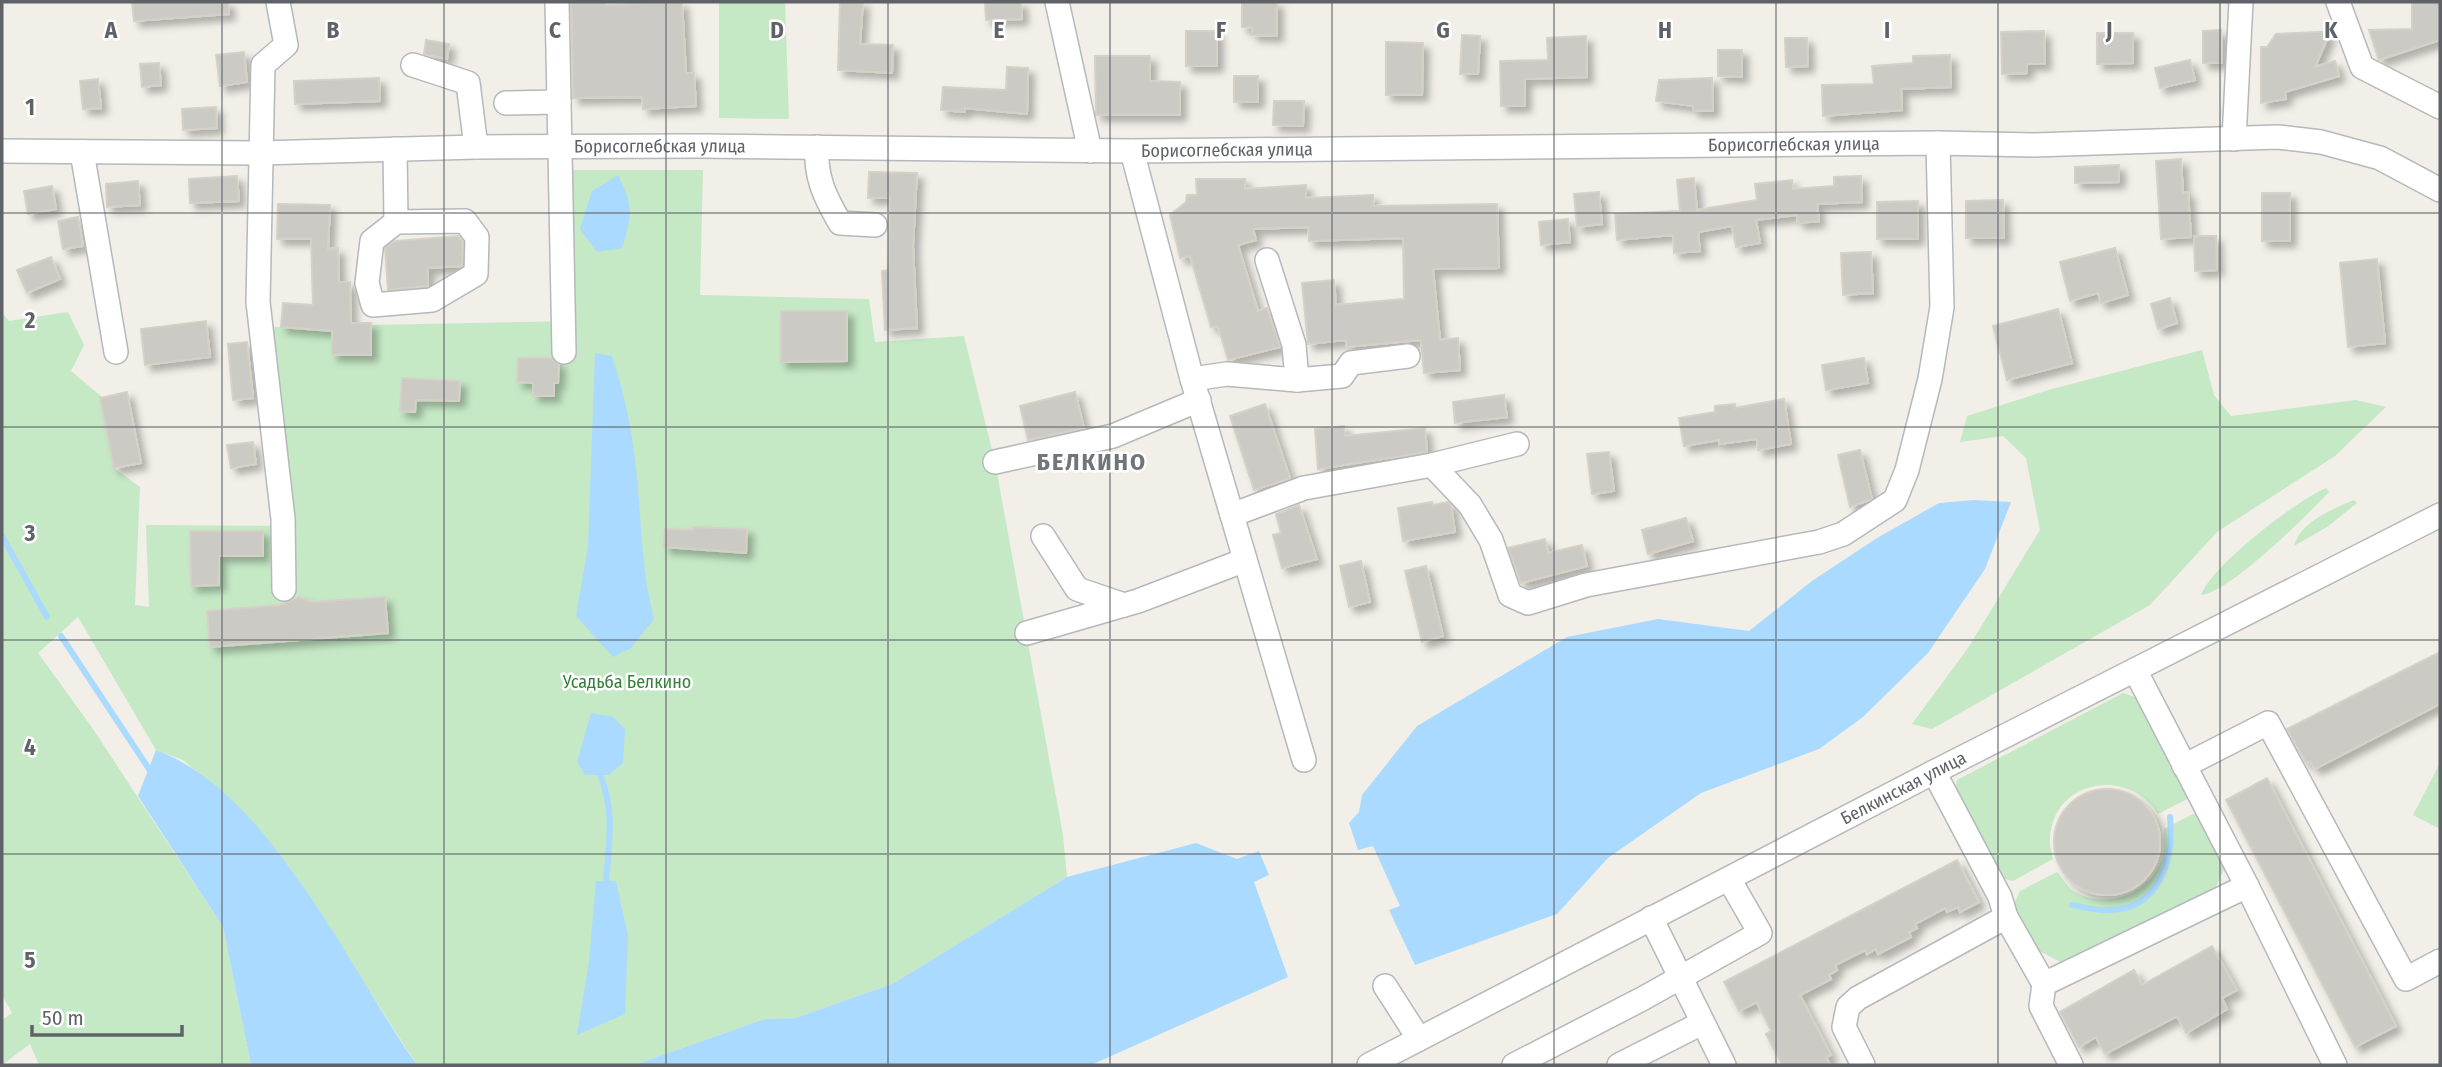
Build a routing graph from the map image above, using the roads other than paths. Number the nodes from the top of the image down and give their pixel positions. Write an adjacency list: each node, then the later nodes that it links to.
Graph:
1 (278, 2): 20 (street)
2 (558, 2): 7 (street)
3 (1057, 2): 17 (street)
4 (2241, 2): 10 (street)
5 (2338, 2): 9 (street)
6 (413, 65): 13 (street)
7 (559, 102): 8 (street); 12 (street)
8 (506, 103)
9 (2440, 107)
10 (2234, 139): 11 (street, Борисоглебская улица); 21 (street, Борисоглебская улица)
11 (1938, 143): 18 (street, Борисоглебская улица); 32 (street)
12 (560, 146): 13 (street, Борисоглебская улица); 14 (street, Борисоглебская улица); 26 (street)
13 (475, 147): 15 (street, Борисоглебская улица)
14 (817, 147): 17 (street, Борисоглебская улица); 23 (street)
15 (395, 149): 20 (street, Борисоглебская улица); 22 (street)
16 (2, 151): 19 (street, Борисоглебская улица)
17 (1090, 151): 18 (street, Борисоглебская улица)
18 (1132, 151): 29 (street)
19 (82, 152): 20 (street, Борисоглебская улица); 25 (street)
20 (260, 153): 37 (street)
21 (2440, 190)
22 (396, 222): 22 (street)
23 (875, 225)
24 (1267, 260): 28 (street)
25 (116, 352)
26 (564, 352)
27 (1408, 356): 28 (street)
28 (1297, 380): 29 (street)
29 (1196, 390): 31 (street); 33 (street)
30 (1517, 444): 32 (street)
31 (995, 462)
32 (1432, 465): 33 (street)
33 (1232, 515): 36 (street)
34 (2440, 515): 40 (street, Белкинская улица)
35 (1043, 536): 38 (street)
36 (1245, 560): 38 (street); 41 (street)
37 (284, 589)
38 (1124, 605): 39 (street)
39 (1027, 633)
40 (2135, 670): 42 (street); 43 (street, Белкинская улица)
41 (1304, 760)
42 (2184, 766): 45 (street); 48 (street)
43 (1934, 772): 44 (street, Белкинская улица); 46 (street)
44 (1729, 878): 47 (street, Белкинская улица); 49 (street)
45 (2247, 886): 50 (street); 60 (street)
46 (2006, 917): 50 (street); 58 (street)
47 (1651, 918): 49 (street); 53 (street, Белкинская улица)
48 (2440, 961)
49 (1679, 978): 52 (street); 55 (street)
50 (2044, 984): 59 (street)
51 (1385, 986): 53 (street)
52 (1702, 1024): 56 (street); 57 (street)
53 (1419, 1039): 54 (street, Белкинская улица)
54 (1369, 1065)
55 (1514, 1065)
56 (1619, 1065)
57 (1724, 1065)
58 (1863, 1065)
59 (2071, 1065)
60 (2335, 1065)

